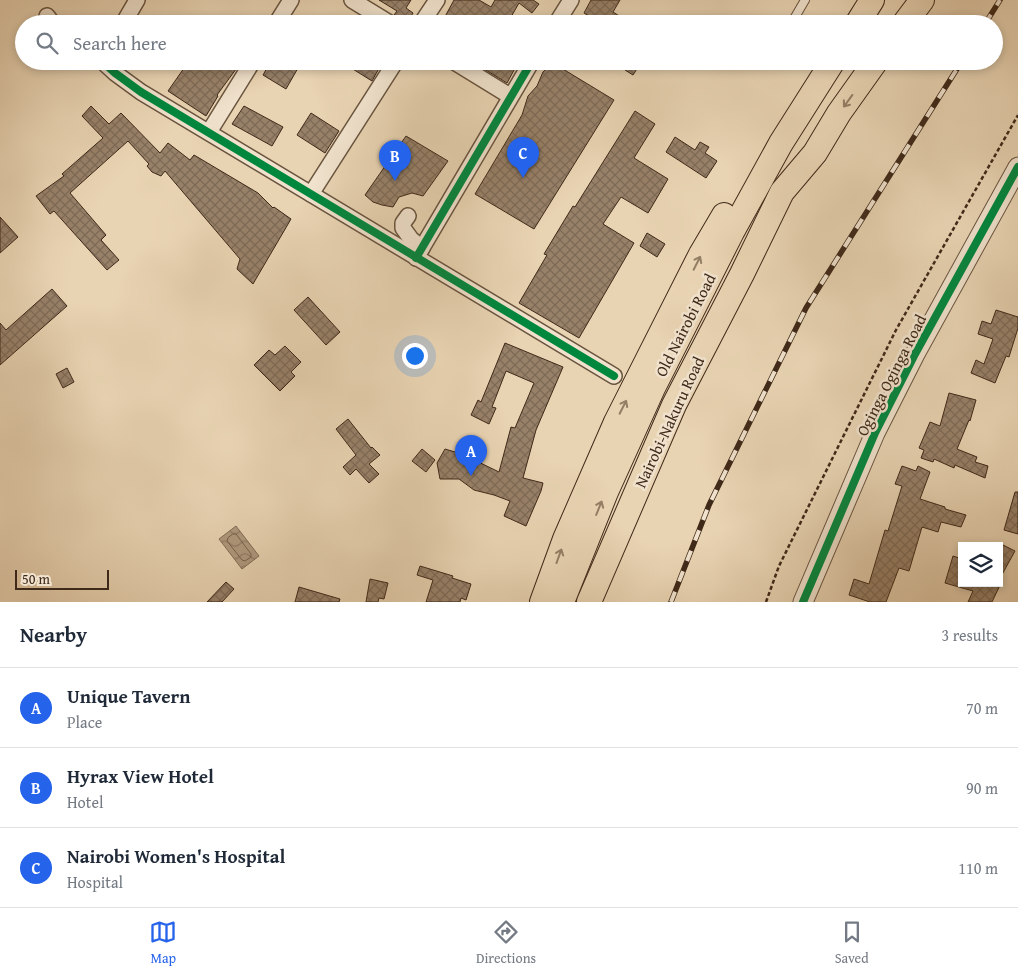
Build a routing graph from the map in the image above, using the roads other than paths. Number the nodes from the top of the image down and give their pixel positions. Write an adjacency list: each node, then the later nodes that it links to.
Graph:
1 (137, 0): 9 (street)
2 (291, 0): 10 (street)
3 (352, 0): 11 (street)
4 (437, 0): 12 (street)
5 (571, 0): 13 (street)
6 (805, 0): 14 (lane)
7 (872, 0): 15 (highway)
8 (922, 0): 16 (highway)
9 (128, 15)
10 (282, 15)
11 (376, 15)
12 (427, 15)
13 (562, 15)
14 (796, 15)
15 (863, 15)
16 (911, 15)
17 (111, 70): 25 (street)
18 (247, 70): 25 (street)
19 (390, 70): 29 (street)
20 (468, 70): 24 (street)
21 (526, 70): 24 (street)
22 (827, 70): 26 (highway, Old Nairobi Road)
23 (870, 70): 27 (highway, one-way to 27)
24 (510, 96): 31 (street)
25 (209, 132): 29 (street)
26 (781, 142): 33 (highway, one-way to 26); 34 (highway, Old Nairobi Road, one-way to 26)
27 (815, 153): 35 (highway, Nairobi-Nakuru Road); 36 (highway)
28 (1018, 167): 37 (street, Oginga Oginga Road)
29 (311, 194): 31 (street)
30 (408, 216): 31 (street)
31 (419, 253): 32 (street)
32 (614, 376)
33 (542, 602)
34 (562, 602)
35 (590, 602)
36 (605, 602)
37 (803, 602)

